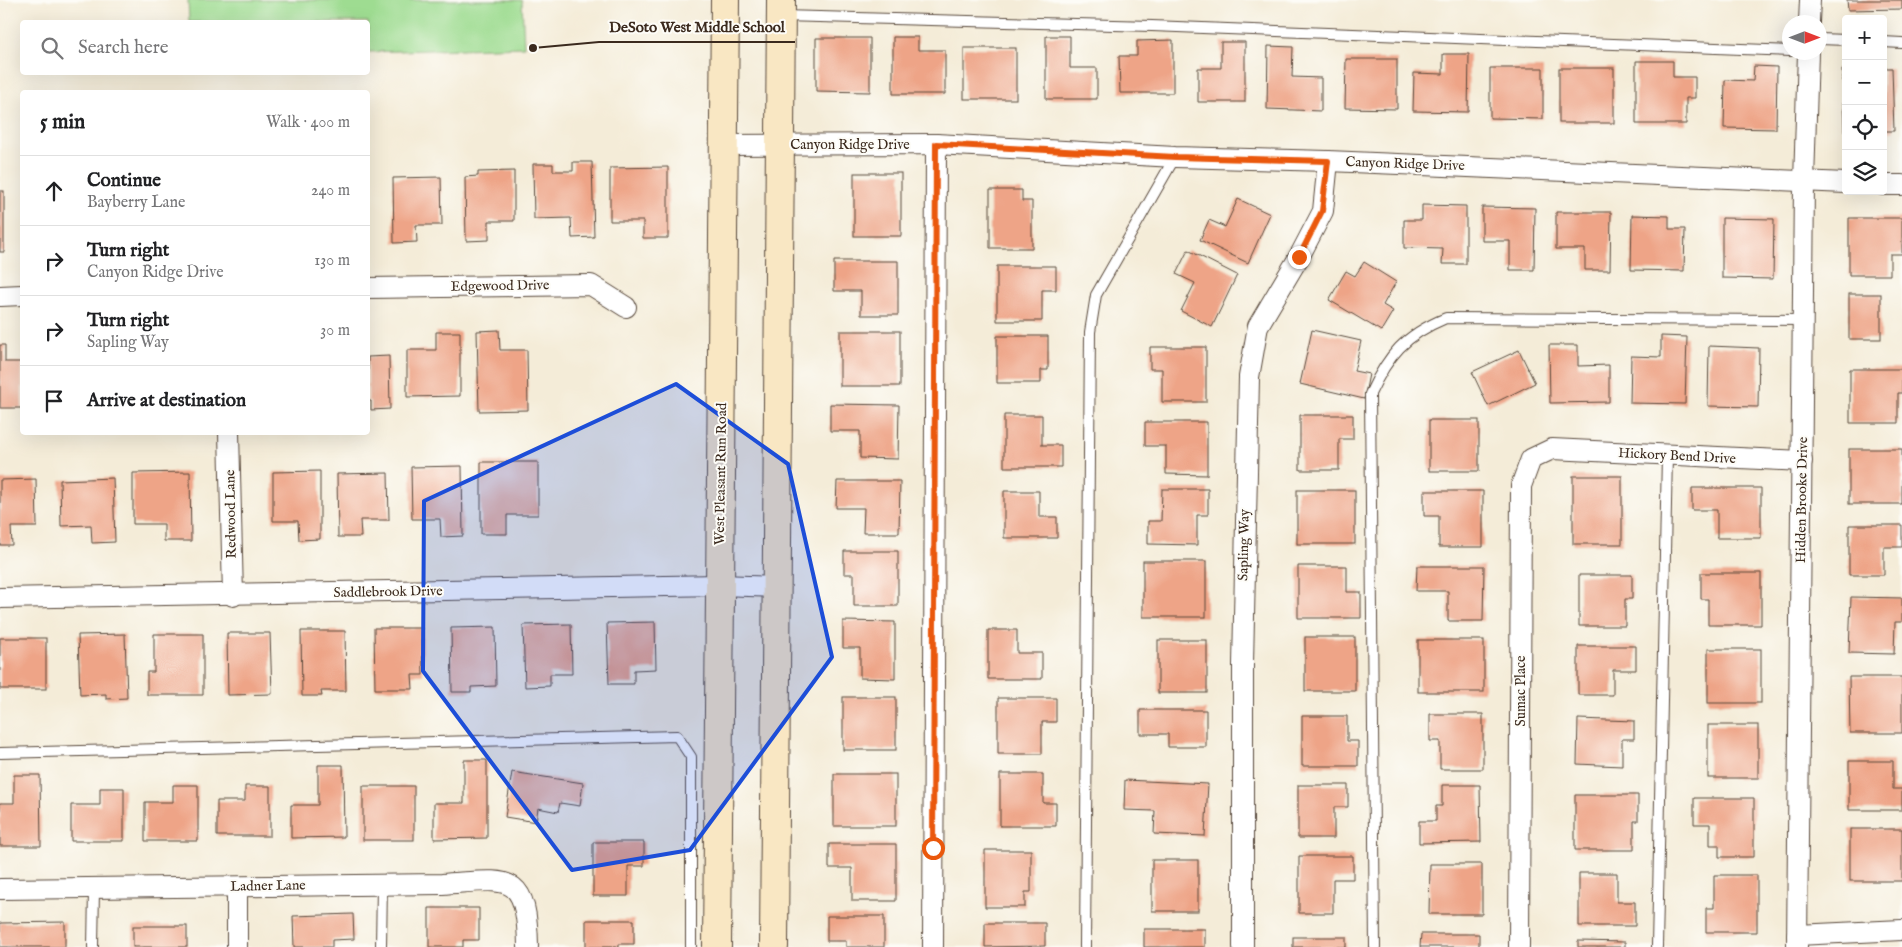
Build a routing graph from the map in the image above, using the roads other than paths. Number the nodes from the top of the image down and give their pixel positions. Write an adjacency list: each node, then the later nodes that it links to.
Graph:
1 (725, 0): 12 (main road, West Pleasant Run Road)
2 (1810, 0): 4 (street)
3 (781, 8): 9 (lane); 13 (main road)
4 (1809, 15)
5 (1827, 39): 6 (lane)
6 (1842, 40)
7 (1887, 42): 8 (lane)
8 (1902, 43)
9 (1782, 51)
10 (1808, 60): 16 (street, Hidden Brooke Drive)
11 (936, 144): 13 (street, Canyon Ridge Drive); 14 (street, Canyon Ridge Drive); 47 (street)
12 (724, 145): 13 (street, Canyon Ridge Drive); 29 (main road, West Pleasant Run Road)
13 (780, 145): 30 (main road)
14 (1175, 157): 15 (street, Canyon Ridge Drive); 48 (lane)
15 (1328, 161): 16 (street, Canyon Ridge Drive); 49 (street, Sapling Way)
16 (1804, 182): 17 (street, Canyon Ridge Drive); 24 (street, Hidden Brooke Drive)
17 (1842, 183)
18 (1887, 185): 19 (street)
19 (1902, 185)
20 (370, 288): 23 (street, Edgewood Drive)
21 (20, 295): 22 (street)
22 (0, 296)
23 (626, 307)
24 (1803, 320): 28 (street, Hidden Brooke Drive); 50 (lane)
25 (229, 435): 31 (street, Redwood Lane)
26 (1552, 449): 27 (street, Hickory Bend Drive); 51 (street, Sumac Place)
27 (1666, 455): 28 (street, Hickory Bend Drive); 52 (lane)
28 (1802, 462): 39 (street, Hidden Brooke Drive)
29 (720, 585): 30 (street, Saddlebrook Drive); 31 (street, Saddlebrook Drive); 45 (main road, West Pleasant Run Road)
30 (777, 586): 46 (main road)
31 (232, 596): 32 (street, Saddlebrook Drive)
32 (0, 598)
33 (0, 753): 44 (lane)
34 (382, 885): 35 (street, Ladner Lane); 42 (lane); 43 (street, Ladner Lane)
35 (237, 887): 37 (street, Ladner Lane); 41 (street)
36 (0, 889): 37 (street, Ladner Lane)
37 (94, 889): 40 (lane)
38 (1902, 930): 39 (street)
39 (1797, 941)
40 (93, 947)
41 (237, 947)
42 (381, 947)
43 (528, 947)
44 (691, 947)
45 (717, 947)
46 (774, 947)
47 (933, 947)
48 (1085, 947)
49 (1244, 947)
50 (1375, 947)
51 (1519, 947)
52 (1657, 947)

